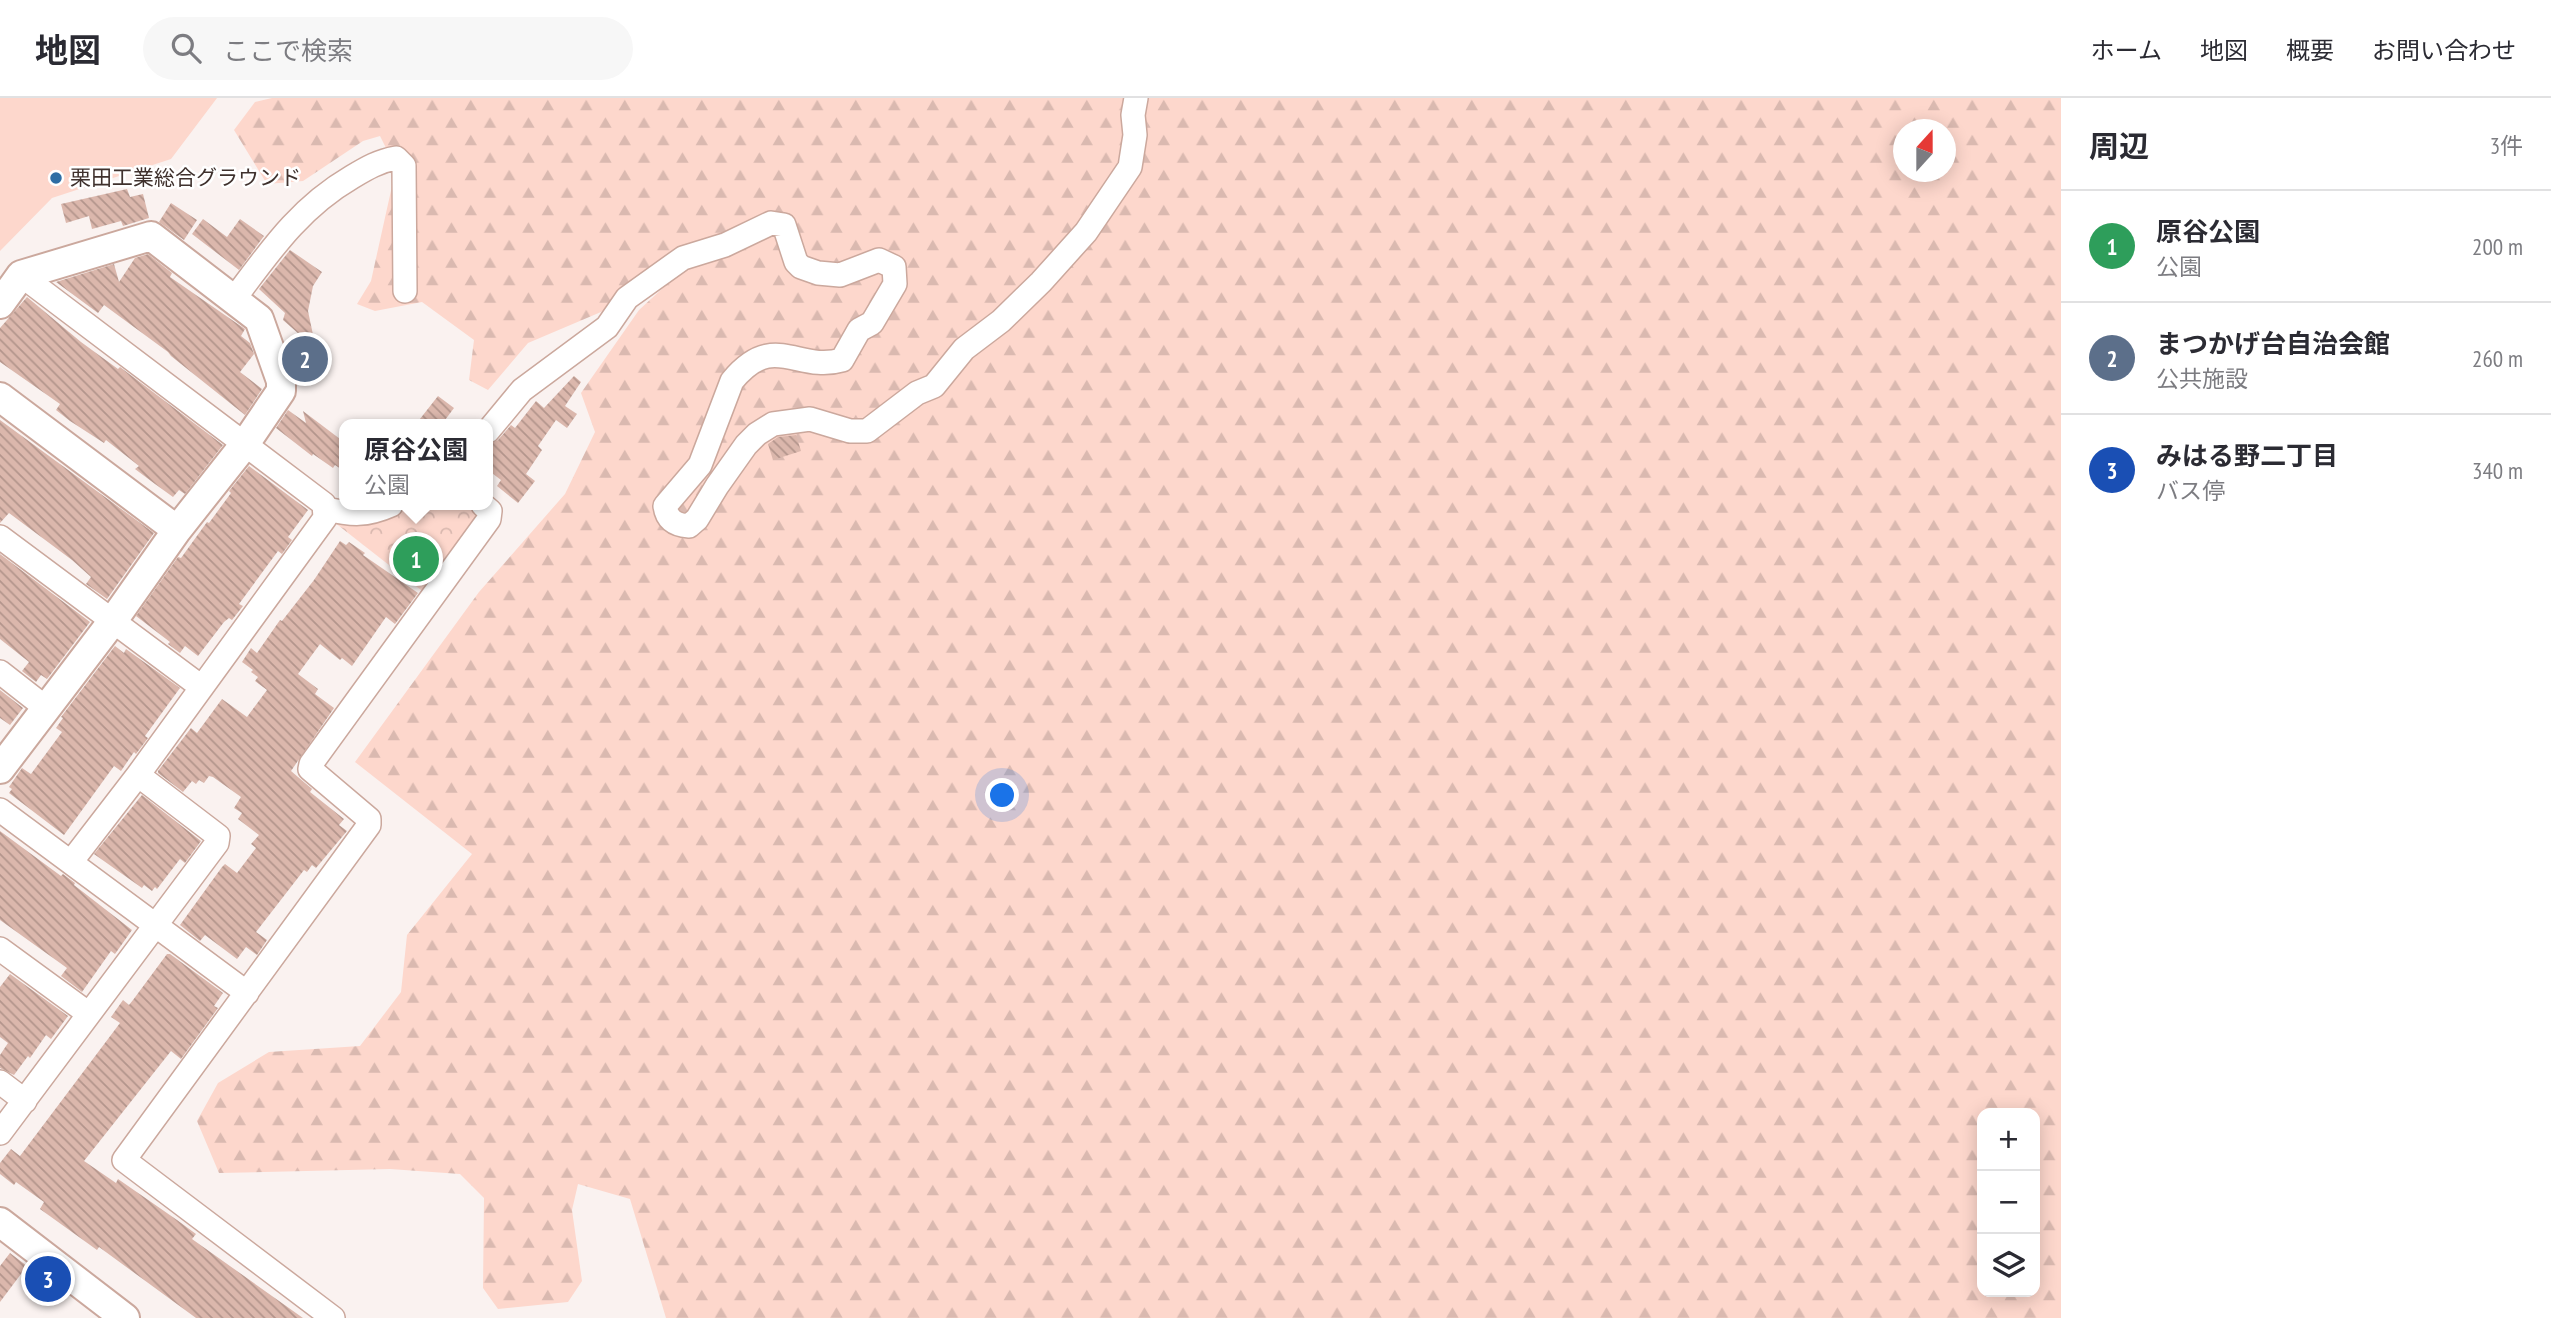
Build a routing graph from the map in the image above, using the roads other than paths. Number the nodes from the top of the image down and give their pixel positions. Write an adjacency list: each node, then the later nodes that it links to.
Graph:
1 (1136, 98): 7 (street)
2 (21, 275): 4 (street); 5 (street); 8 (street)
3 (405, 291): 4 (street)
4 (234, 299): 8 (street)
5 (0, 304)
6 (0, 397): 12 (street)
7 (493, 425)
8 (245, 444): 9 (street); 12 (street)
9 (326, 509): 10 (street); 16 (street)
10 (380, 510)
11 (490, 510): 24 (street)
12 (177, 530): 14 (street)
13 (0, 537): 14 (street)
14 (112, 622): 16 (street); 17 (street)
15 (0, 673): 17 (street)
16 (200, 686): 19 (street)
17 (46, 708): 18 (street)
18 (0, 769)
19 (138, 775): 21 (street); 22 (street)
20 (0, 810): 21 (street)
21 (71, 862): 22 (street)
22 (156, 925): 24 (street); 25 (street)
23 (0, 949): 25 (street)
24 (247, 993): 31 (street)
25 (89, 1014): 27 (street)
26 (0, 1082): 27 (street)
27 (25, 1101): 28 (street)
28 (0, 1133)
29 (0, 1222): 30 (street)
30 (125, 1318)
31 (333, 1318)

